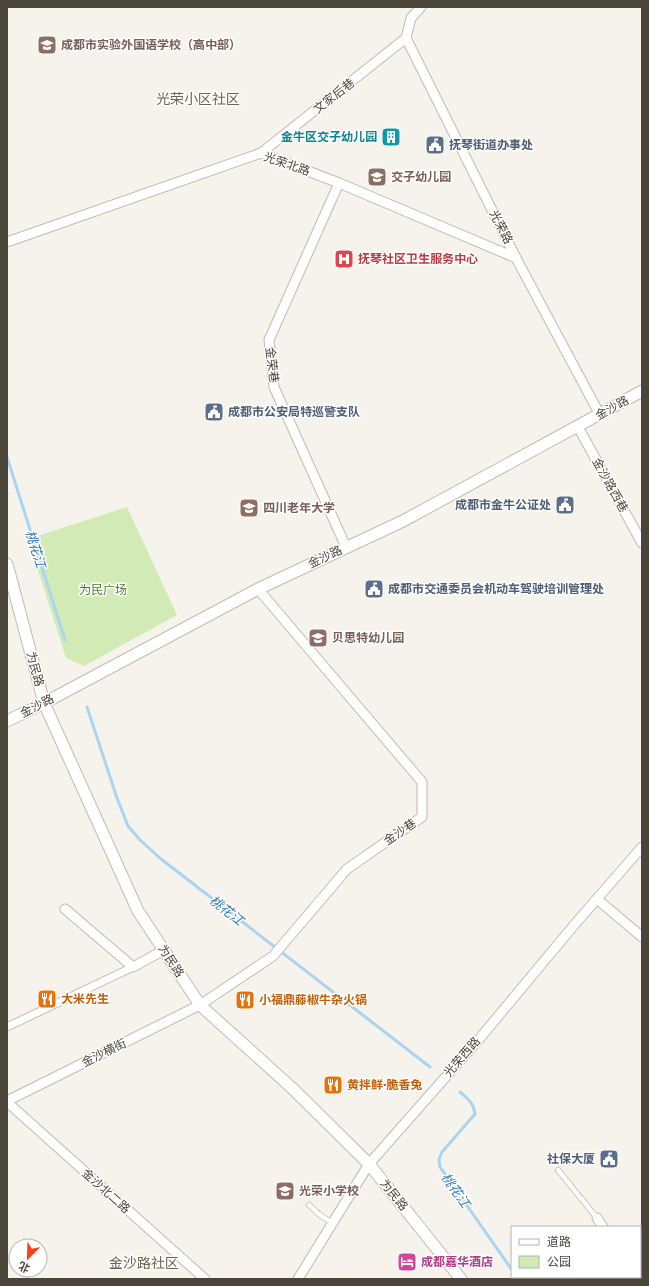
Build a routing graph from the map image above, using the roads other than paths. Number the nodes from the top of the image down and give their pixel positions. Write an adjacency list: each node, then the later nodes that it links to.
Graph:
1 (421, 7): 2 (street)
2 (406, 38): 3 (street, 文家后巷); 6 (street, 光荣路)
3 (261, 153): 4 (street, 光荣北路); 5 (street, 光荣北路)
4 (339, 183): 6 (street, 光荣北路); 11 (street, 金荣巷)
5 (7, 242)
6 (516, 258): 8 (street, 光荣路)
7 (642, 391): 8 (street, 金沙路)
8 (600, 415): 9 (street, 金沙路)
9 (578, 427): 10 (street, 金沙路西巷); 11 (street, 金沙路)
10 (642, 543)
11 (346, 547): 13 (street, 金沙路)
12 (7, 564): 14 (street, 为民路)
13 (258, 589): 14 (street, 金沙路); 22 (street, 金沙巷)
14 (44, 703): 15 (street, 金沙路); 20 (street, 为民路)
15 (7, 721)
16 (642, 847): 17 (street, 光荣西路)
17 (597, 899): 19 (street); 25 (street, 光荣西路)
18 (65, 908): 21 (street)
19 (642, 937)
20 (164, 950): 21 (street); 22 (street, 为民路)
21 (133, 967): 23 (street)
22 (200, 1005): 24 (street, 金沙横街); 25 (street, 为民路)
23 (7, 1028)
24 (7, 1102): 31 (street, 金沙北二路)
25 (369, 1164): 29 (street, 光荣西路); 33 (street, 为民路)
26 (558, 1170): 28 (lane)
27 (309, 1205): 29 (lane)
28 (598, 1218): 30 (street)
29 (333, 1223): 32 (street, 光荣西路)
30 (602, 1226)
31 (205, 1279)
32 (298, 1279)
33 (461, 1279)

